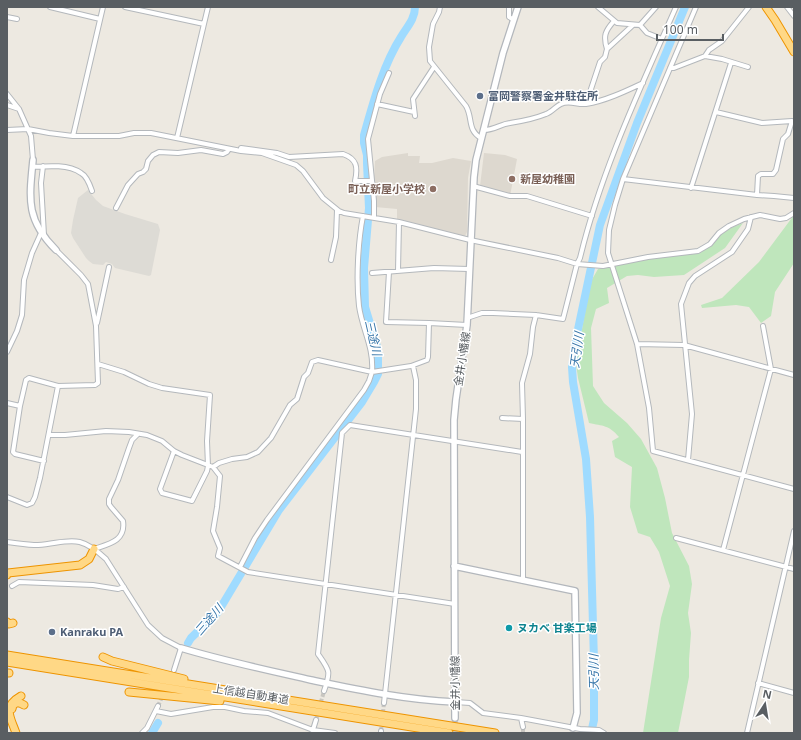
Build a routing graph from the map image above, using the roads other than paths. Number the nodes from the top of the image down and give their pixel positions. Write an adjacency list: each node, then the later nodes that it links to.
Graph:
1 (50, 7): 18 (street)
2 (103, 7): 18 (street)
3 (125, 7): 21 (street)
4 (208, 7): 21 (street)
5 (440, 7): 29 (street)
6 (509, 7): 19 (street)
7 (518, 7): 19 (main road, 金井小幡線)
8 (598, 7): 20 (street)
9 (656, 7): 23 (street)
10 (676, 7): 24 (street)
11 (696, 7): 31 (street)
12 (749, 7): 27 (street)
13 (766, 7): 26 (highway)
14 (787, 7): 15 (street)
15 (794, 16)
16 (7, 17): 17 (street)
17 (17, 19)
18 (100, 19): 45 (street)
19 (514, 20): 44 (main road, 金井小幡線)
20 (614, 21): 22 (street); 25 (street)
21 (204, 24): 46 (street)
22 (633, 25): 23 (street); 25 (street)
23 (640, 25): 24 (street)
24 (662, 39): 33 (street)
25 (607, 50): 36 (street)
26 (793, 50)
27 (705, 56): 28 (street); 31 (street)
28 (731, 63): 30 (street); 39 (street)
29 (434, 67): 35 (street); 47 (street)
30 (748, 67)
31 (670, 68): 53 (street)
32 (389, 73): 35 (street)
33 (643, 83): 36 (street); 64 (street)
34 (7, 94): 38 (street)
35 (377, 104): 54 (street)
36 (586, 104): 44 (street)
37 (7, 105): 38 (street)
38 (19, 109): 42 (street)
39 (716, 112): 41 (street); 56 (street)
40 (794, 115): 41 (street)
41 (792, 121): 58 (street)
42 (28, 129): 43 (street); 45 (street); 50 (street)
43 (7, 130)
44 (484, 130): 47 (main road, 金井小幡線)
45 (73, 136): 46 (street)
46 (177, 138): 49 (street)
47 (481, 138): 55 (main road, 金井小幡線)
48 (241, 148): 54 (street)
49 (229, 149): 60 (street); 61 (street)
50 (33, 160): 52 (main road)
51 (43, 166): 52 (street); 57 (street); 69 (street)
52 (32, 168): 68 (main road)
53 (623, 179): 56 (street); 74 (street)
54 (372, 181): 65 (street)
55 (473, 186): 64 (street); 70 (main road, 金井小幡線)
56 (691, 188): 58 (street)
57 (92, 191)
58 (757, 195): 59 (street)
59 (794, 198)
60 (116, 208)
61 (337, 210): 63 (street); 72 (street)
62 (794, 213): 66 (street)
63 (363, 216): 65 (street); 92 (street)
64 (592, 216): 73 (street)
65 (374, 217): 67 (street)
66 (751, 218): 74 (street); 87 (street)
67 (399, 222): 70 (street); 77 (street)
68 (41, 233): 69 (main road); 88 (street)
69 (44, 238): 71 (main road)
70 (470, 240): 73 (street); 76 (main road, 金井小幡線)
71 (56, 250): 84 (street)
72 (331, 260)
73 (577, 264): 74 (street); 80 (street)
74 (611, 264): 86 (street)
75 (109, 267): 84 (street)
76 (469, 269): 77 (street); 81 (main road, 金井小幡線)
77 (398, 271): 78 (street)
78 (389, 272): 79 (street); 82 (street)
79 (372, 273)
80 (536, 315): 81 (street); 98 (street)
81 (467, 318): 83 (main road, 金井小幡線)
82 (429, 323): 83 (street); 90 (street)
83 (467, 325): 102 (main road, 金井小幡線)
84 (96, 326): 89 (street)
85 (763, 326): 91 (street)
86 (637, 344): 87 (street); 106 (street)
87 (684, 345): 91 (street); 106 (street)
88 (7, 352)
89 (98, 364): 94 (street); 107 (street)
90 (413, 366): 92 (street); 101 (street)
91 (771, 369): 93 (street); 108 (street)
92 (372, 372): 107 (street); 117 (street)
93 (794, 375)
94 (58, 386): 96 (street); 100 (street)
95 (7, 404): 96 (street)
96 (20, 406): 105 (street)
97 (502, 418): 98 (street)
98 (523, 419): 104 (street)
99 (138, 434): 100 (street); 103 (street); 114 (street)
100 (49, 435): 105 (street)
101 (413, 435): 102 (street); 123 (street); 126 (street)
102 (454, 441): 104 (street); 116 (main road, 金井小幡線)
103 (174, 451): 107 (street); 107 (street)
104 (522, 452): 122 (street)
105 (44, 460): 110 (street)
106 (688, 460): 108 (street)
107 (211, 466): 117 (street)
108 (742, 475): 109 (street); 115 (street)
109 (794, 489)
110 (7, 497)
111 (794, 531): 118 (street)
112 (676, 538): 115 (street)
113 (7, 542): 114 (street)
114 (94, 549): 119 (highway); 121 (highway); 125 (street)
115 (723, 550): 118 (street)
116 (454, 566): 122 (main road); 127 (main road, 金井小幡線)
117 (240, 567): 123 (street)
118 (785, 567): 120 (street); 134 (street)
119 (7, 568)
120 (794, 569)
121 (7, 576)
122 (523, 581): 151 (main road)
123 (326, 584): 126 (street); 133 (street)
124 (12, 586): 125 (street)
125 (124, 587): 128 (street)
126 (396, 594): 127 (street); 138 (street)
127 (455, 604): 141 (main road, 金井小幡線)
128 (181, 648): 132 (street); 133 (main road)
129 (7, 655): 140 (highway, 上信越自動車道)
130 (102, 656): 140 (highway)
131 (7, 662): 145 (highway, 上信越自動車道)
132 (174, 670)
133 (327, 683): 135 (street); 138 (main road)
134 (758, 684): 137 (street); 161 (street)
135 (324, 691)
136 (129, 692): 145 (highway)
137 (794, 693)
138 (385, 695): 141 (main road); 142 (street)
139 (21, 696): 154 (highway)
140 (276, 698): 159 (highway, 上信越自動車道)
141 (455, 702): 147 (main road, 金井小幡線); 148 (street)
142 (384, 703)
143 (24, 705): 155 (highway)
144 (158, 706): 146 (street)
145 (284, 706): 158 (highway, 上信越自動車道)
146 (156, 711): 152 (street); 156 (street)
147 (455, 718)
148 (521, 718): 150 (street); 151 (street)
149 (316, 720): 152 (street)
150 (523, 727)
151 (573, 730): 153 (street)
152 (313, 731): 157 (street)
153 (599, 731): 160 (street)
154 (16, 733)
155 (19, 733)
156 (142, 733)
157 (335, 733)
158 (449, 733)
159 (495, 733)
160 (604, 733)
161 (747, 733)

